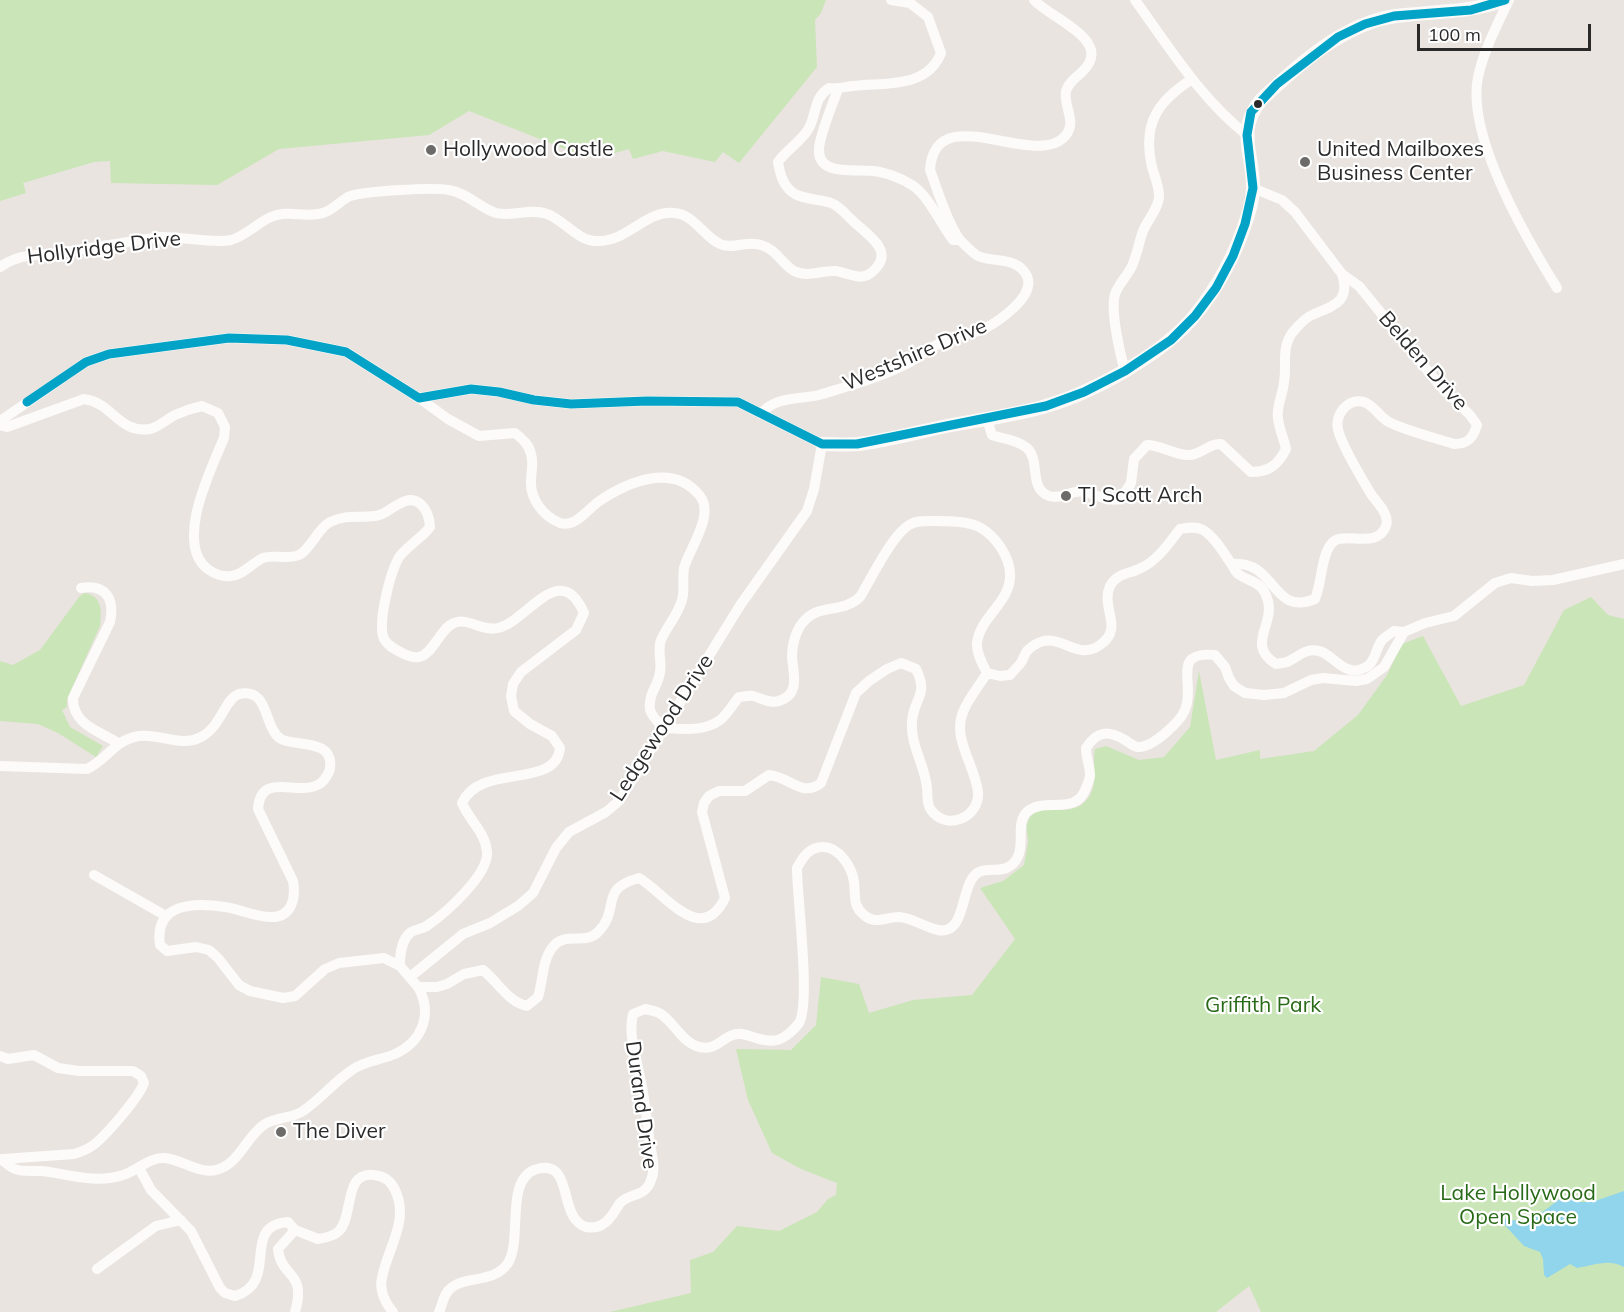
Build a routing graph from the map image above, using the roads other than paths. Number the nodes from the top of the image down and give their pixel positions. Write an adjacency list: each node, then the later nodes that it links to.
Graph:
1 (891, 0): 6 (street, Hollyridge Drive)
2 (1034, 0): 9 (street)
3 (1135, 0): 5 (street)
4 (1507, 0): 7 (street); 12 (street)
5 (1192, 79): 7 (street); 13 (street)
6 (838, 89): 9 (street); 10 (street, Hollyridge Drive)
7 (1247, 135): 8 (street)
8 (1253, 188): 11 (street, Belden Drive); 13 (street)
9 (960, 240): 15 (street, Westshire Drive)
10 (0, 267)
11 (1342, 274): 16 (street); 19 (street, Belden Drive)
12 (1557, 288)
13 (1125, 371): 16 (street)
14 (419, 398): 15 (street); 17 (street); 24 (street)
15 (760, 414): 18 (street)
16 (987, 419): 18 (street)
17 (0, 423): 29 (street)
18 (822, 444): 24 (street, Ledgewood Drive)
19 (1232, 564): 22 (street); 23 (street)
20 (1624, 564): 22 (street)
21 (81, 588): 25 (street)
22 (1404, 632): 40 (street, Durand Drive)
23 (987, 673): 24 (street); 31 (street)
24 (663, 728): 30 (street, Ledgewood Drive)
25 (118, 743): 26 (street); 28 (street)
26 (0, 766)
27 (94, 875): 28 (street)
28 (166, 916): 29 (street)
29 (400, 966): 30 (street)
30 (410, 977): 31 (street)
31 (418, 987): 34 (street)
32 (0, 1056): 33 (street)
33 (1, 1159): 34 (street)
34 (140, 1168): 35 (street)
35 (181, 1220): 36 (street); 37 (street)
36 (295, 1230): 38 (street); 39 (street)
37 (97, 1269)
38 (295, 1312)
39 (393, 1312)
40 (439, 1312)

